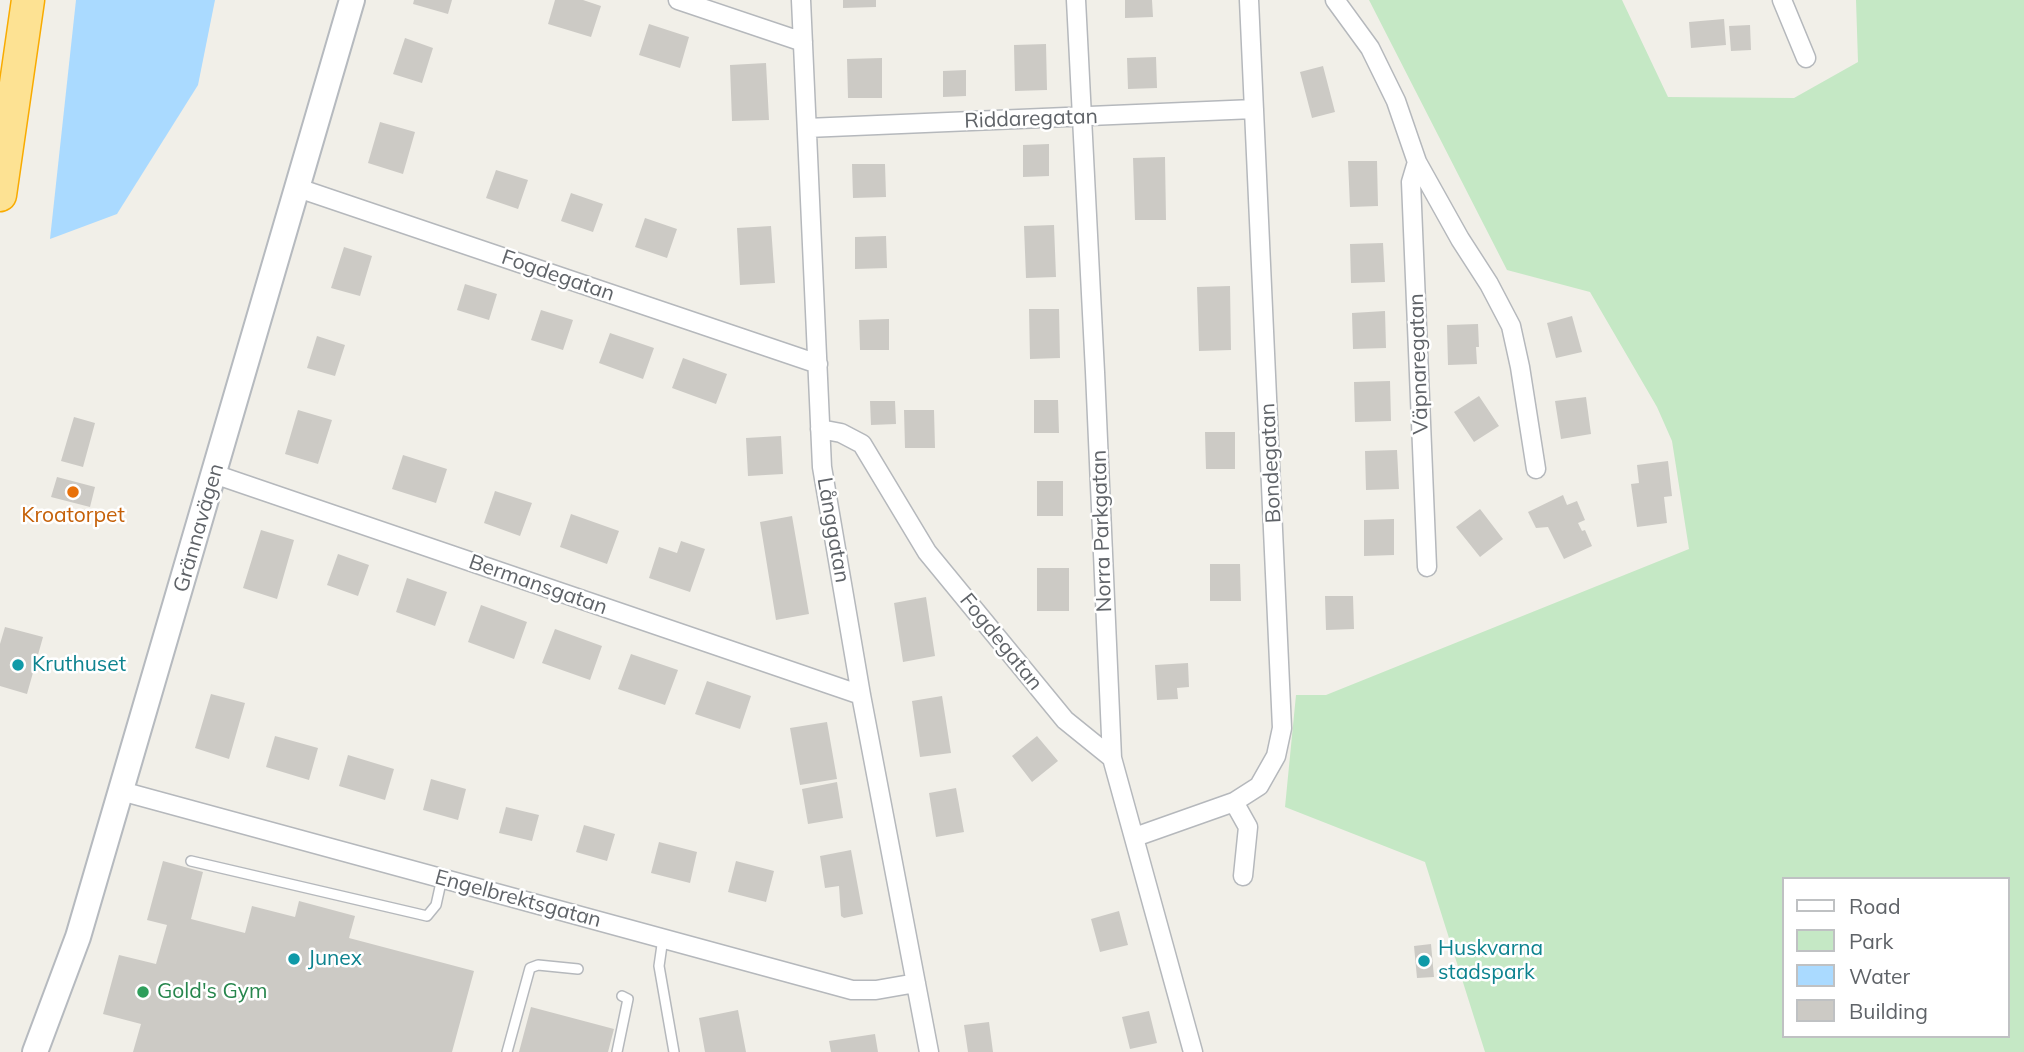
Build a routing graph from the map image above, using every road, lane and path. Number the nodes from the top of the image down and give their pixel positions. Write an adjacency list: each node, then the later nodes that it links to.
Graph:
1 (28, 0): 16 (highway)
2 (352, 0): 15 (main road, Grännavägen)
3 (678, 0): 9 (street)
4 (801, 0): 9 (street, Långgatan)
5 (1076, 0): 12 (street, Norra Parkgatan)
6 (1250, 0): 11 (street, Bondegatan)
7 (1335, 0): 14 (street)
8 (1782, 0): 10 (street)
9 (803, 42): 13 (street, Långgatan)
10 (1806, 58)
11 (1254, 109): 12 (street, Riddaregatan); 25 (street, Bondegatan)
12 (1082, 117): 13 (street, Riddaregatan); 23 (street, Norra Parkgatan)
13 (807, 128): 17 (street, Långgatan)
14 (1418, 162): 19 (street); 21 (street, Väpnaregatan)
15 (298, 188): 17 (street, Fogdegatan); 20 (main road, Grännavägen)
16 (0, 195)
17 (818, 364): 18 (street, Långgatan)
18 (820, 429): 22 (street, Långgatan); 23 (street, Fogdegatan)
19 (1536, 469)
20 (214, 474): 22 (street, Bermansgatan); 24 (main road, Grännavägen)
21 (1427, 567)
22 (861, 695): 32 (street, Långgatan)
23 (1112, 758): 26 (street, Norra Parkgatan)
24 (121, 791): 29 (street, Engelbrektsgatan); 34 (main road, Grännavägen)
25 (1234, 802): 26 (street, Bondegatan); 28 (street)
26 (1135, 837): 39 (street, Norra Parkgatan)
27 (191, 861): 29 (lane)
28 (1243, 876)
29 (442, 878): 30 (street, Engelbrektsgatan)
30 (663, 938): 32 (street, Engelbrektsgatan); 37 (lane)
31 (578, 969): 35 (lane)
32 (916, 984): 38 (street, Långgatan)
33 (622, 996): 36 (lane)
34 (35, 1052)
35 (507, 1052)
36 (617, 1052)
37 (674, 1052)
38 (929, 1052)
39 (1193, 1052)

